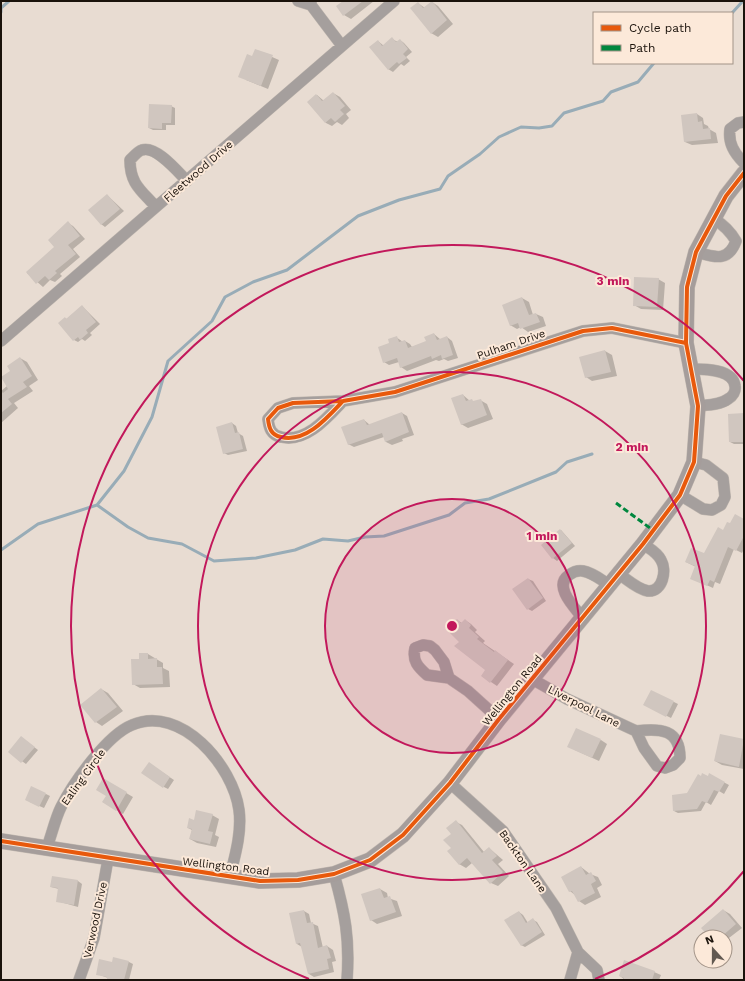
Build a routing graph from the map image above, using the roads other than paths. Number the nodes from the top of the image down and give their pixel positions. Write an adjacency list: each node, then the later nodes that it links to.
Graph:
1 (298, 1): 3 (street)
2 (394, 1): 4 (street, Fleetwood Drive)
3 (311, 3): 4 (street)
4 (342, 46): 8 (street, Fleetwood Drive)
5 (744, 122): 6 (street)
6 (744, 163)
7 (744, 173): 10 (street, Wellington Road)
8 (187, 181): 9 (street, Fleetwood Drive); 9 (street)
9 (156, 207): 12 (street, Fleetwood Drive)
10 (714, 219): 11 (street, Wellington Road); 11 (street)
11 (696, 252): 13 (street, Wellington Road)
12 (1, 341)
13 (686, 343): 14 (street, Wellington Road); 15 (street, Pulham Drive)
14 (692, 369): 16 (street, Wellington Road); 16 (street)
15 (343, 401): 15 (street, Pulham Drive)
16 (698, 406): 17 (street, Wellington Road)
17 (694, 462): 18 (street, Wellington Road); 18 (street)
18 (680, 495): 19 (street, Wellington Road)
19 (643, 544): 20 (street, Wellington Road); 20 (street)
20 (619, 574): 21 (street, Wellington Road)
21 (608, 584): 22 (street, Wellington Road); 22 (street)
22 (582, 617): 24 (street, Wellington Road)
23 (449, 678): 25 (street)
24 (532, 679): 25 (street, Wellington Road); 26 (street, Liverpool Lane)
25 (499, 719): 27 (street, Wellington Road)
26 (636, 731)
27 (450, 784): 31 (street, Wellington Road); 33 (street, Backton Lane)
28 (1, 841): 29 (street, Wellington Road)
29 (47, 847): 30 (street, Wellington Road); 32 (street, Ealing Circle)
30 (108, 859): 32 (street, Wellington Road); 34 (street, Verwood Drive)
31 (334, 874): 32 (street, Wellington Road); 35 (street)
32 (230, 876)
33 (578, 952): 36 (street); 37 (street, Backton Lane)
34 (79, 980)
35 (347, 980)
36 (570, 980)
37 (599, 980)

